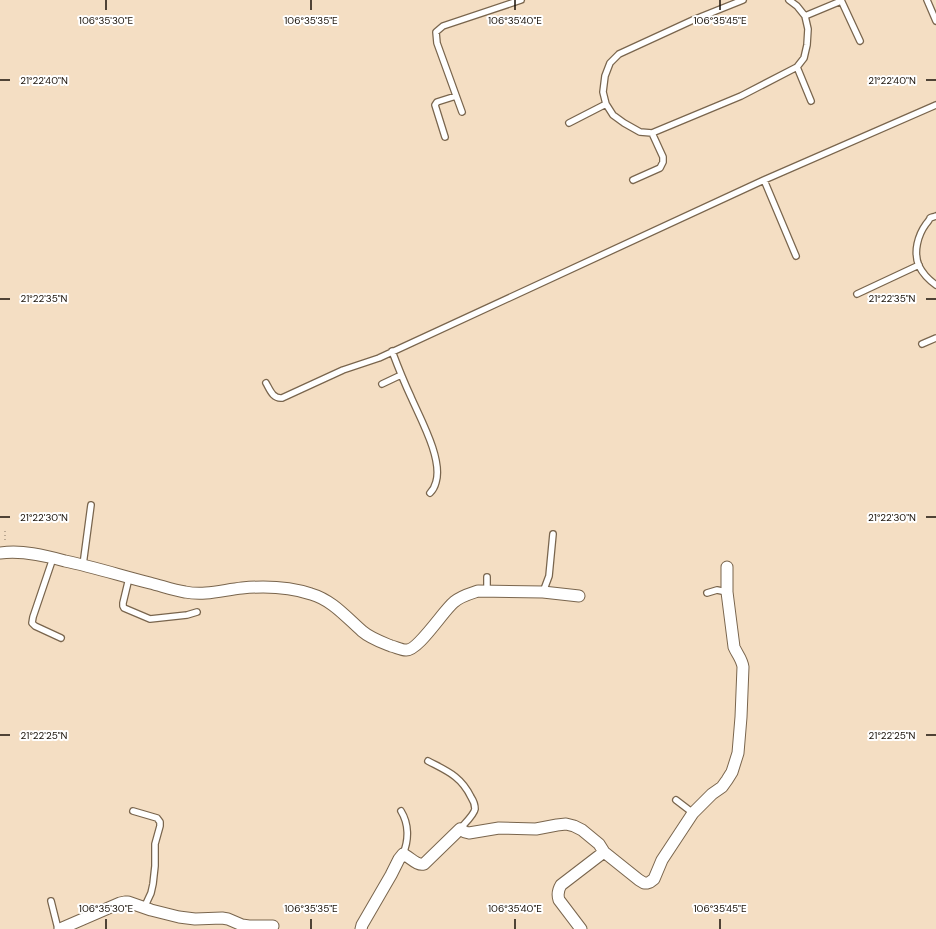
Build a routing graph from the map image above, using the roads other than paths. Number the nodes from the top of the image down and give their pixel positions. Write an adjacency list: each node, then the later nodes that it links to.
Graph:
1 (521, 0): 10 (lane)
2 (743, 0): 12 (lane)
3 (789, 0): 6 (lane)
4 (927, 0): 7 (lane)
5 (841, 1): 6 (lane); 8 (lane)
6 (806, 16): 9 (lane)
7 (936, 21)
8 (860, 41)
9 (797, 67): 11 (lane); 16 (lane)
10 (456, 96): 14 (lane); 17 (lane)
11 (811, 101)
12 (606, 104): 15 (lane); 16 (lane)
13 (936, 105): 19 (lane)
14 (462, 112)
15 (569, 123)
16 (652, 133): 18 (lane)
17 (445, 137)
18 (633, 180)
19 (764, 180): 21 (lane); 27 (lane)
20 (936, 216): 22 (lane)
21 (796, 256)
22 (918, 265): 23 (lane); 24 (lane)
23 (936, 285)
24 (857, 294)
25 (936, 338): 26 (lane)
26 (922, 344)
27 (392, 351): 28 (lane); 29 (lane)
28 (401, 375): 30 (lane); 31 (lane)
29 (266, 383)
30 (382, 384)
31 (430, 493)
32 (92, 505): 36 (lane)
33 (553, 534): 41 (lane)
34 (0, 553): 35 (street)
35 (53, 558): 36 (street); 46 (lane)
36 (83, 565): 39 (street)
37 (727, 567): 43 (street)
38 (487, 577): 40 (lane)
39 (129, 578): 40 (street); 45 (lane)
40 (487, 591): 41 (street)
41 (543, 592): 44 (street)
42 (707, 592): 43 (lane)
43 (727, 592): 51 (street)
44 (579, 596)
45 (197, 612)
46 (61, 638)
47 (428, 761): 52 (lane)
48 (676, 800): 51 (lane)
49 (132, 811): 56 (lane)
50 (402, 811): 54 (lane)
51 (693, 813): 53 (street)
52 (460, 829): 53 (street); 54 (street)
53 (604, 852): 60 (street)
54 (403, 854): 59 (street)
55 (51, 901): 58 (lane)
56 (144, 908): 57 (street); 58 (street)
57 (272, 926)
58 (59, 929)
59 (361, 929)
60 (581, 929)

